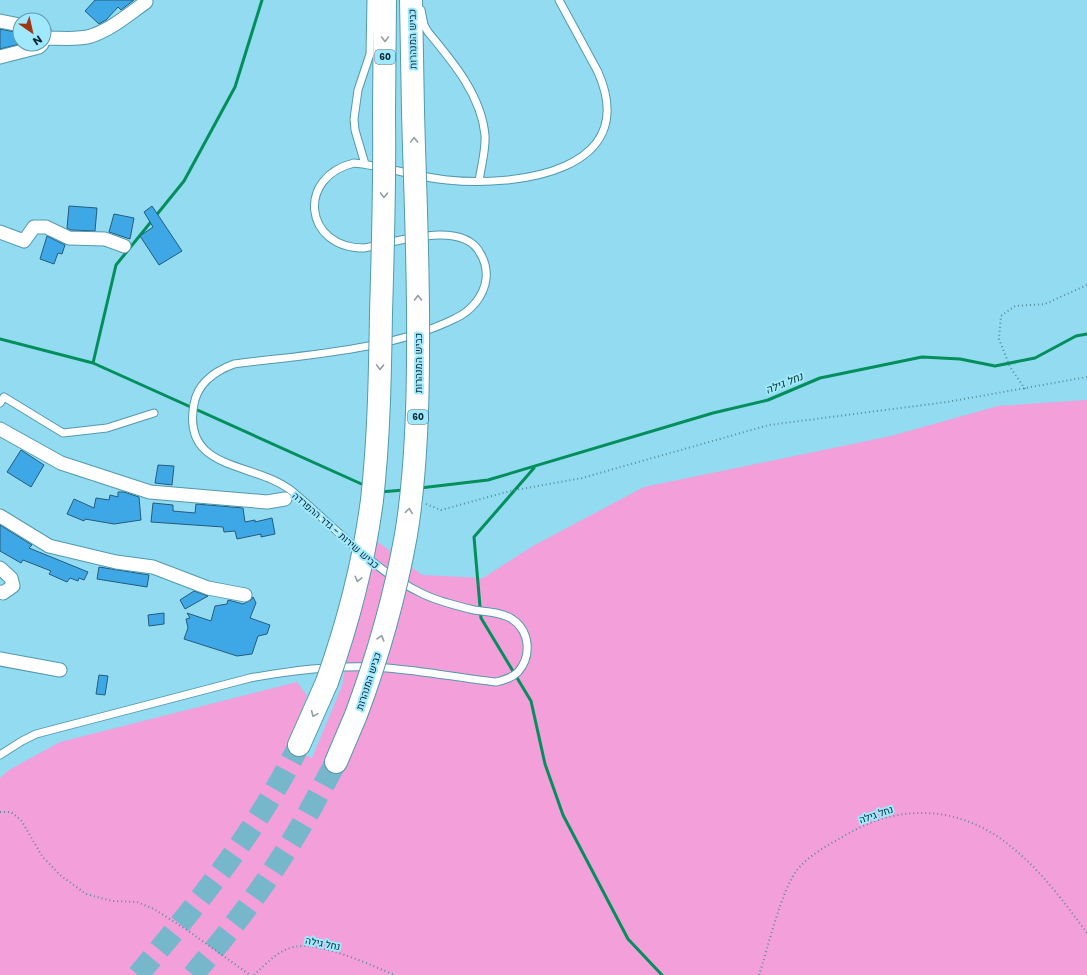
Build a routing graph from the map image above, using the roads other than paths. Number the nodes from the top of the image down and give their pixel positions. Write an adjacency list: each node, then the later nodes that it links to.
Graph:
1 (371, 0): 11 (lane)
2 (385, 0): 25 (highway, 60, one-way to 25, bridge)
3 (559, 0): 12 (lane, כביש שירות - גדר ההפרדה)
4 (416, 1): 12 (lane); 27 (highway, כביש המנהרות / 60, one-way to 4, bridge)
5 (146, 2): 8 (street)
6 (0, 21): 7 (street)
7 (12, 23)
8 (52, 39)
9 (20, 52): 10 (street)
10 (0, 57)
11 (365, 164): 12 (lane, כביש שירות - גדר ההפרדה); 26 (lane, כביש שירות - גדר ההפרדה)
12 (479, 181)
13 (0, 232): 14 (street)
14 (124, 246)
15 (0, 403): 16 (lane)
16 (154, 413)
17 (0, 429): 18 (street)
18 (285, 499)
19 (0, 516): 22 (street)
20 (0, 568): 21 (street)
21 (0, 592)
22 (244, 595)
23 (0, 658): 24 (street)
24 (60, 670)
25 (299, 745)
26 (0, 754)
27 (336, 762)

